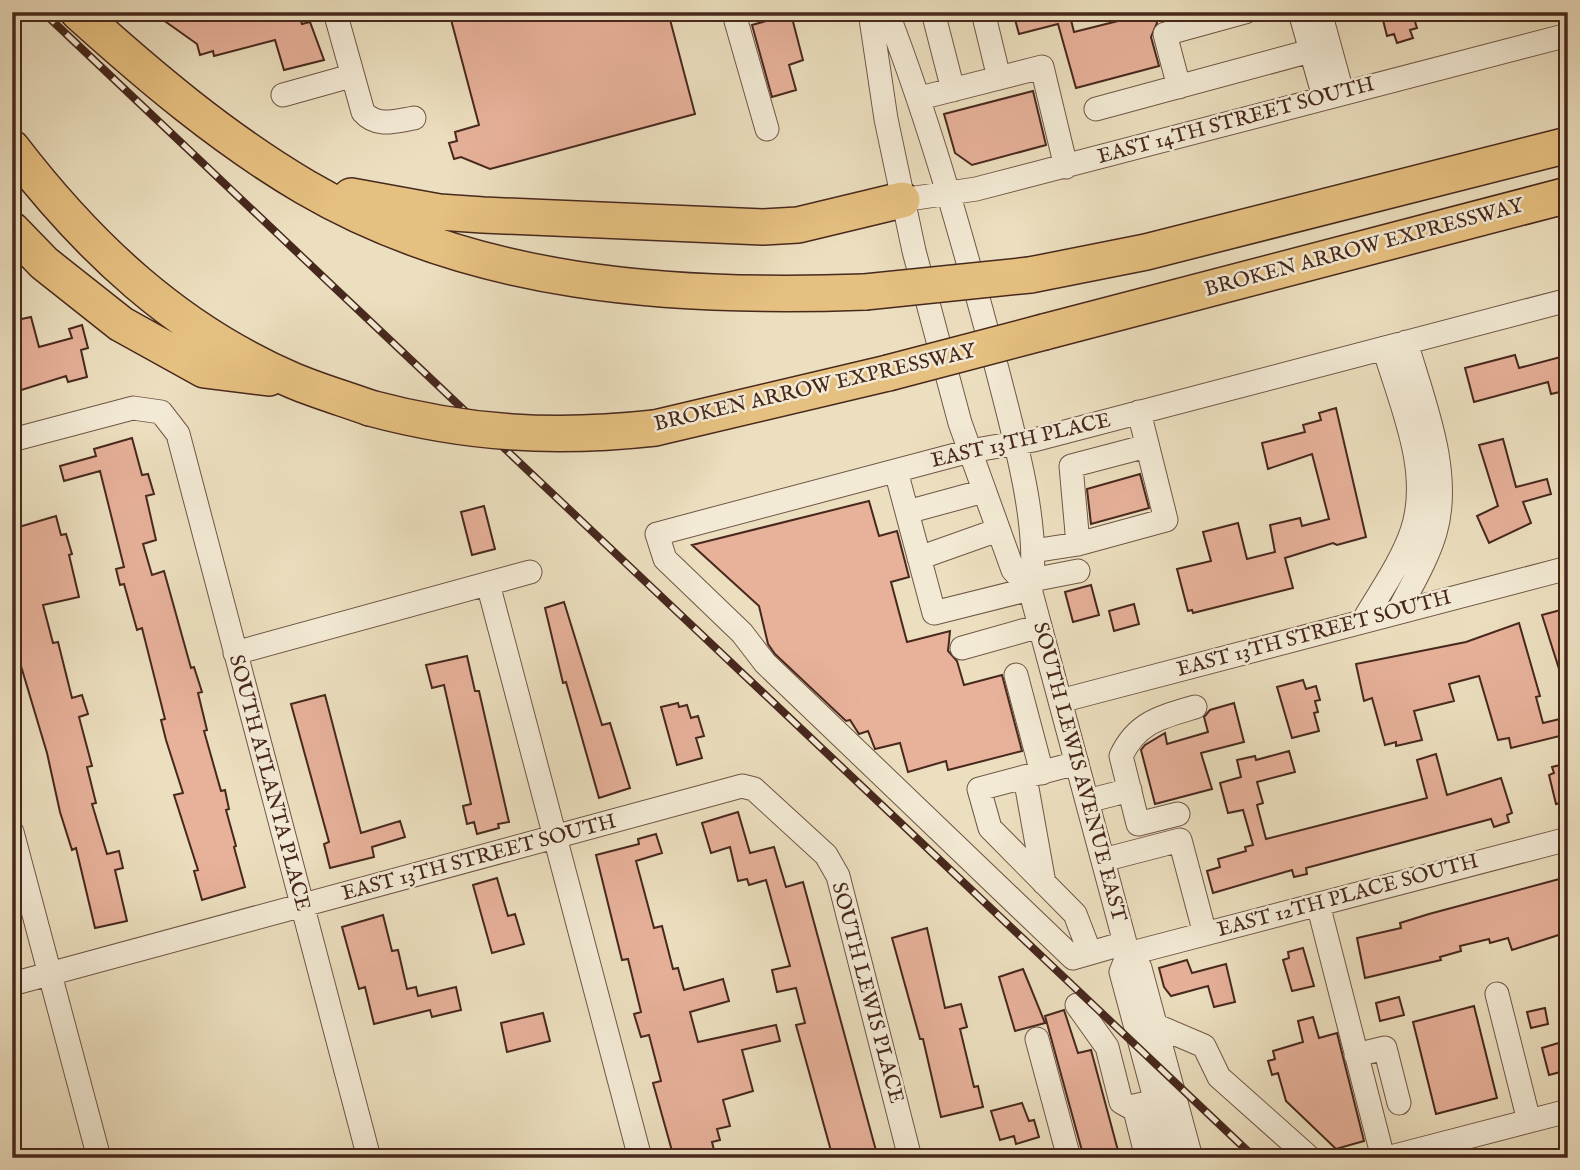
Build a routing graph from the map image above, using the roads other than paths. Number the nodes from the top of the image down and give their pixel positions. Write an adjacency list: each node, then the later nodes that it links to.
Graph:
1 (78, 12): 28 (highway)
2 (335, 12): 15 (street)
3 (740, 12): 24 (street)
4 (870, 12): 31 (street, SOUTH LEWIS AVENUE EAST)
5 (887, 12): 14 (street, SOUTH LEWIS AVENUE EAST)
6 (933, 12): 13 (street)
7 (982, 12): 16 (street)
8 (1245, 12): 17 (street)
9 (1300, 12): 12 (street)
10 (1320, 12): 12 (street)
11 (1568, 35): 20 (street, EAST 14TH STREET SOUTH)
12 (1320, 49): 17 (street); 20 (street)
13 (943, 50): 14 (street); 18 (street)
14 (905, 59): 21 (street, SOUTH LEWIS AVENUE EAST)
15 (351, 76): 19 (street); 23 (street)
16 (999, 78): 18 (street); 27 (street)
17 (1179, 87): 22 (street)
18 (953, 90): 21 (street)
19 (283, 95)
20 (1333, 95): 27 (street, EAST 14TH STREET SOUTH)
21 (920, 98): 29 (street, SOUTH LEWIS AVENUE EAST)
22 (1096, 109)
23 (414, 118)
24 (767, 129)
25 (1565, 145): 28 (highway, bridge)
26 (12, 148): 35 (highway, BROKEN ARROW EXPRESSWAY)
27 (1066, 167): 29 (street, EAST 14TH STREET SOUTH)
28 (307, 188): 31 (highway)
29 (951, 194): 31 (street, EAST 14TH STREET SOUTH); 39 (street, SOUTH LEWIS AVENUE EAST)
30 (1568, 195): 35 (highway, BROKEN ARROW EXPRESSWAY, bridge)
31 (902, 200): 41 (street, SOUTH LEWIS AVENUE EAST)
32 (12, 230): 35 (highway)
33 (1568, 300): 34 (street, EAST 13TH PLACE)
34 (1395, 345): 36 (street, EAST 13TH PLACE); 55 (street); 56 (street)
35 (295, 382)
36 (1139, 412): 37 (street, EAST 13TH PLACE); 40 (street)
37 (1063, 432): 39 (street, EAST 13TH PLACE); 42 (street)
38 (12, 440): 59 (street, SOUTH ATLANTA PLACE)
39 (1016, 444): 41 (street, EAST 13TH PLACE); 48 (street, SOUTH LEWIS AVENUE EAST)
40 (1147, 446): 42 (street); 47 (street)
41 (970, 451): 43 (street, EAST 13TH PLACE); 44 (street, SOUTH LEWIS AVENUE EAST)
42 (1071, 466): 47 (street)
43 (896, 471): 45 (street); 82 (street, EAST 13TH PLACE)
44 (984, 491): 45 (street); 46 (street, SOUTH LEWIS AVENUE EAST)
45 (907, 512): 49 (street)
46 (998, 530): 49 (street); 54 (street, SOUTH LEWIS AVENUE EAST)
47 (1077, 544): 48 (street)
48 (1032, 551): 54 (street, SOUTH LEWIS AVENUE EAST)
49 (919, 558): 54 (street)
50 (1568, 568): 55 (street, EAST 13TH STREET SOUTH)
51 (1078, 571): 54 (street)
52 (530, 572): 53 (street)
53 (488, 584): 59 (street); 74 (street)
54 (1031, 585): 57 (street, SOUTH LEWIS AVENUE EAST)
55 (1398, 612): 56 (street, EAST 13TH STREET SOUTH)
56 (1363, 621): 61 (street, EAST 13TH STREET SOUTH)
57 (1040, 626): 58 (street); 62 (street, SOUTH LEWIS AVENUE EAST)
58 (962, 648)
59 (235, 653): 79 (street, SOUTH ATLANTA PLACE)
60 (1016, 675): 66 (street)
61 (1150, 678): 62 (street, EAST 13TH STREET SOUTH); 64 (street)
62 (1060, 701): 65 (street, SOUTH LEWIS AVENUE EAST)
63 (1195, 707): 64 (street)
64 (1160, 717): 70 (street)
65 (1070, 737): 66 (street); 67 (street, SOUTH LEWIS AVENUE EAST)
66 (1035, 745): 68 (street)
67 (1077, 763): 68 (street); 71 (street, SOUTH LEWIS AVENUE EAST)
68 (1034, 775): 77 (street); 77 (street)
69 (742, 786): 74 (street, EAST 13TH STREET SOUTH); 97 (street, SOUTH LEWIS PLACE)
70 (1130, 790): 71 (street); 72 (street)
71 (1087, 801): 76 (street, SOUTH LEWIS AVENUE EAST)
72 (1178, 814)
73 (12, 832): 83 (street)
74 (555, 837): 79 (street, EAST 13TH STREET SOUTH); 96 (street)
75 (1568, 839): 78 (street, EAST 12TH PLACE SOUTH)
76 (1103, 860): 80 (street); 81 (street, SOUTH LEWIS AVENUE EAST)
77 (1044, 883): 82 (street)
78 (1318, 904): 80 (street, EAST 12TH PLACE SOUTH); 89 (street)
79 (302, 905): 83 (street, EAST 13TH STREET SOUTH); 95 (street, SOUTH ATLANTA PLACE)
80 (1205, 934): 81 (street, EAST 12TH PLACE SOUTH)
81 (1126, 949): 82 (street, EAST 12TH PLACE SOUTH); 87 (street, SOUTH LEWIS AVENUE EAST); 91 (street, SOUTH LEWIS AVENUE EAST)
82 (1090, 953)
83 (49, 974): 84 (street, EAST 13TH STREET SOUTH); 94 (street)
84 (12, 984)
85 (1497, 994): 93 (street)
86 (1077, 1005): 91 (street)
87 (1157, 1026): 101 (street, SOUTH LEWIS AVENUE EAST); 102 (street)
88 (1037, 1040): 98 (street)
89 (1356, 1055): 90 (street); 103 (street)
90 (1399, 1103)
91 (1145, 1104): 99 (street); 100 (street, SOUTH LEWIS AVENUE EAST)
92 (1568, 1111): 93 (street)
93 (1529, 1121): 103 (street)
94 (99, 1158)
95 (369, 1158)
96 (640, 1158)
97 (910, 1158)
98 (1069, 1158)
99 (1147, 1158)
100 (1171, 1158)
101 (1191, 1158)
102 (1310, 1158)
103 (1385, 1158)

